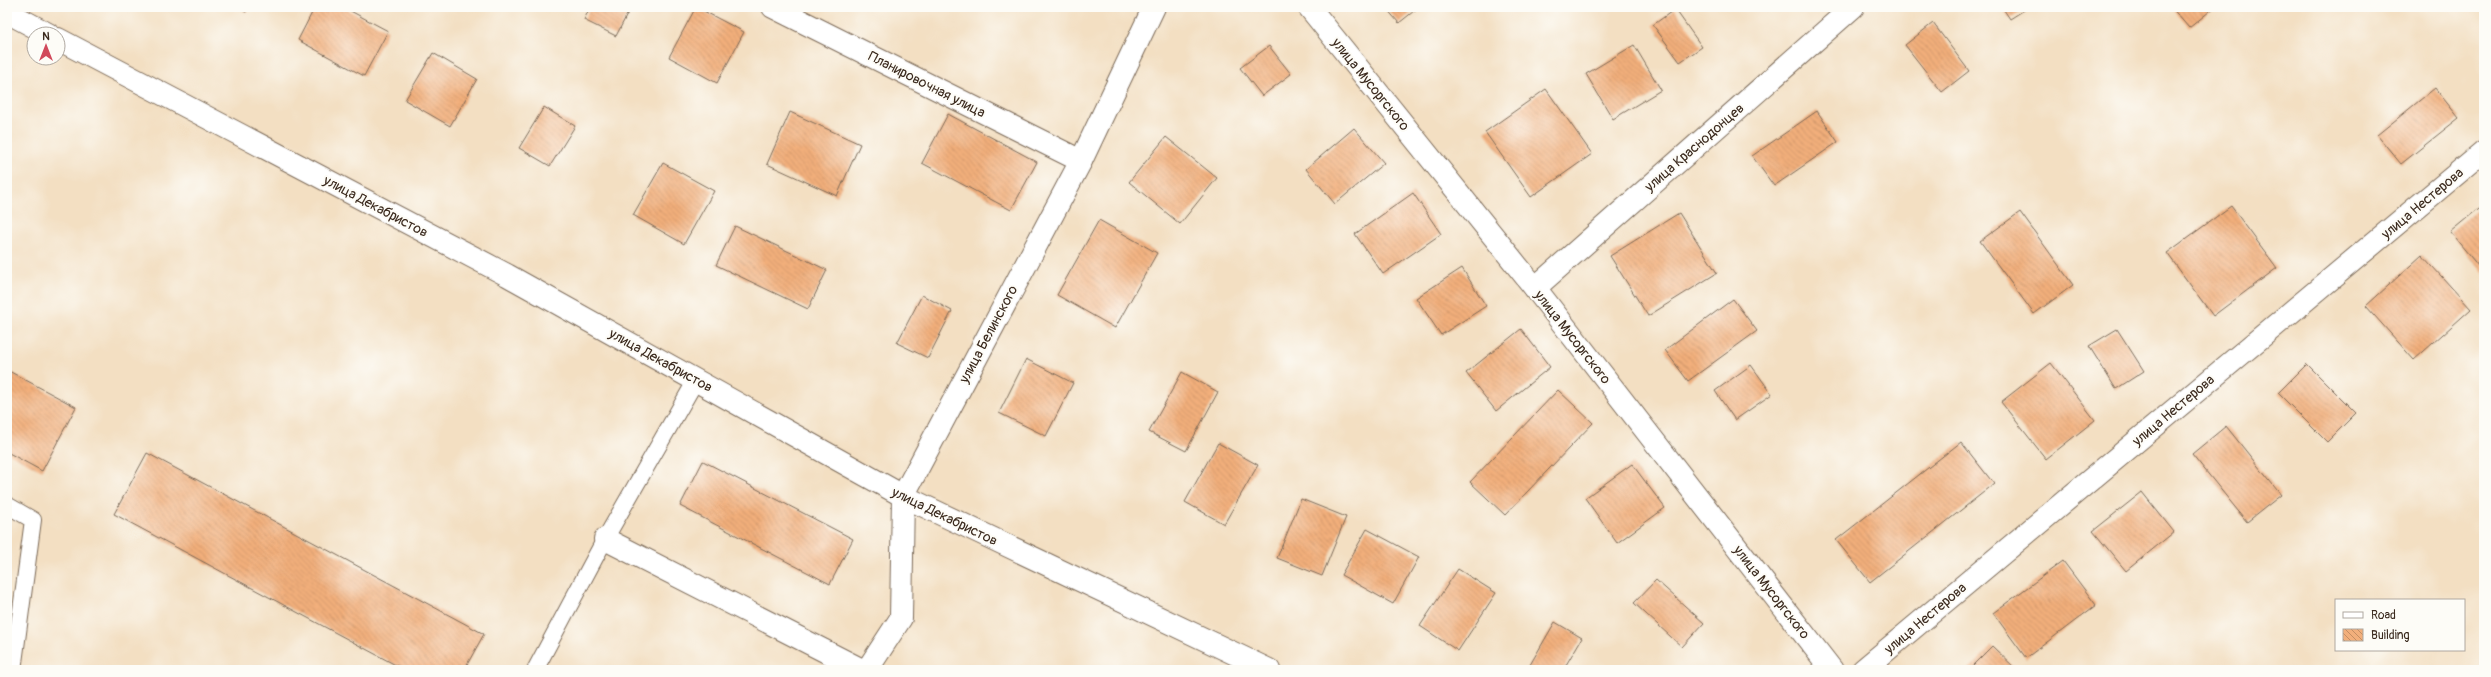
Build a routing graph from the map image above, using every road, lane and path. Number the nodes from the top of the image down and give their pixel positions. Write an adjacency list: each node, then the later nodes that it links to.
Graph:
1 (773, 7): 9 (street, Планировочная улица)
2 (1154, 7): 9 (street, улица Белинского)
3 (1309, 7): 10 (street, улица Мусоргского)
4 (1853, 7): 10 (street, улица Краснодонцев)
5 (7, 12): 6 (street)
6 (33, 26)
7 (66, 43): 11 (street, улица Декабристов)
8 (2484, 151): 21 (street, улица Нестерова)
9 (1081, 161): 12 (street, улица Белинского)
10 (1535, 288): 20 (street, улица Мусоргского)
11 (696, 380): 12 (street, улица Декабристов); 14 (lane)
12 (903, 496): 18 (street, улица Белинского); 19 (street, улица Декабристов)
13 (7, 505): 15 (lane)
14 (605, 539): 16 (lane); 17 (street)
15 (13, 670)
16 (535, 670)
17 (862, 670)
18 (867, 670)
19 (1269, 670)
20 (1832, 670)
21 (1862, 670)

